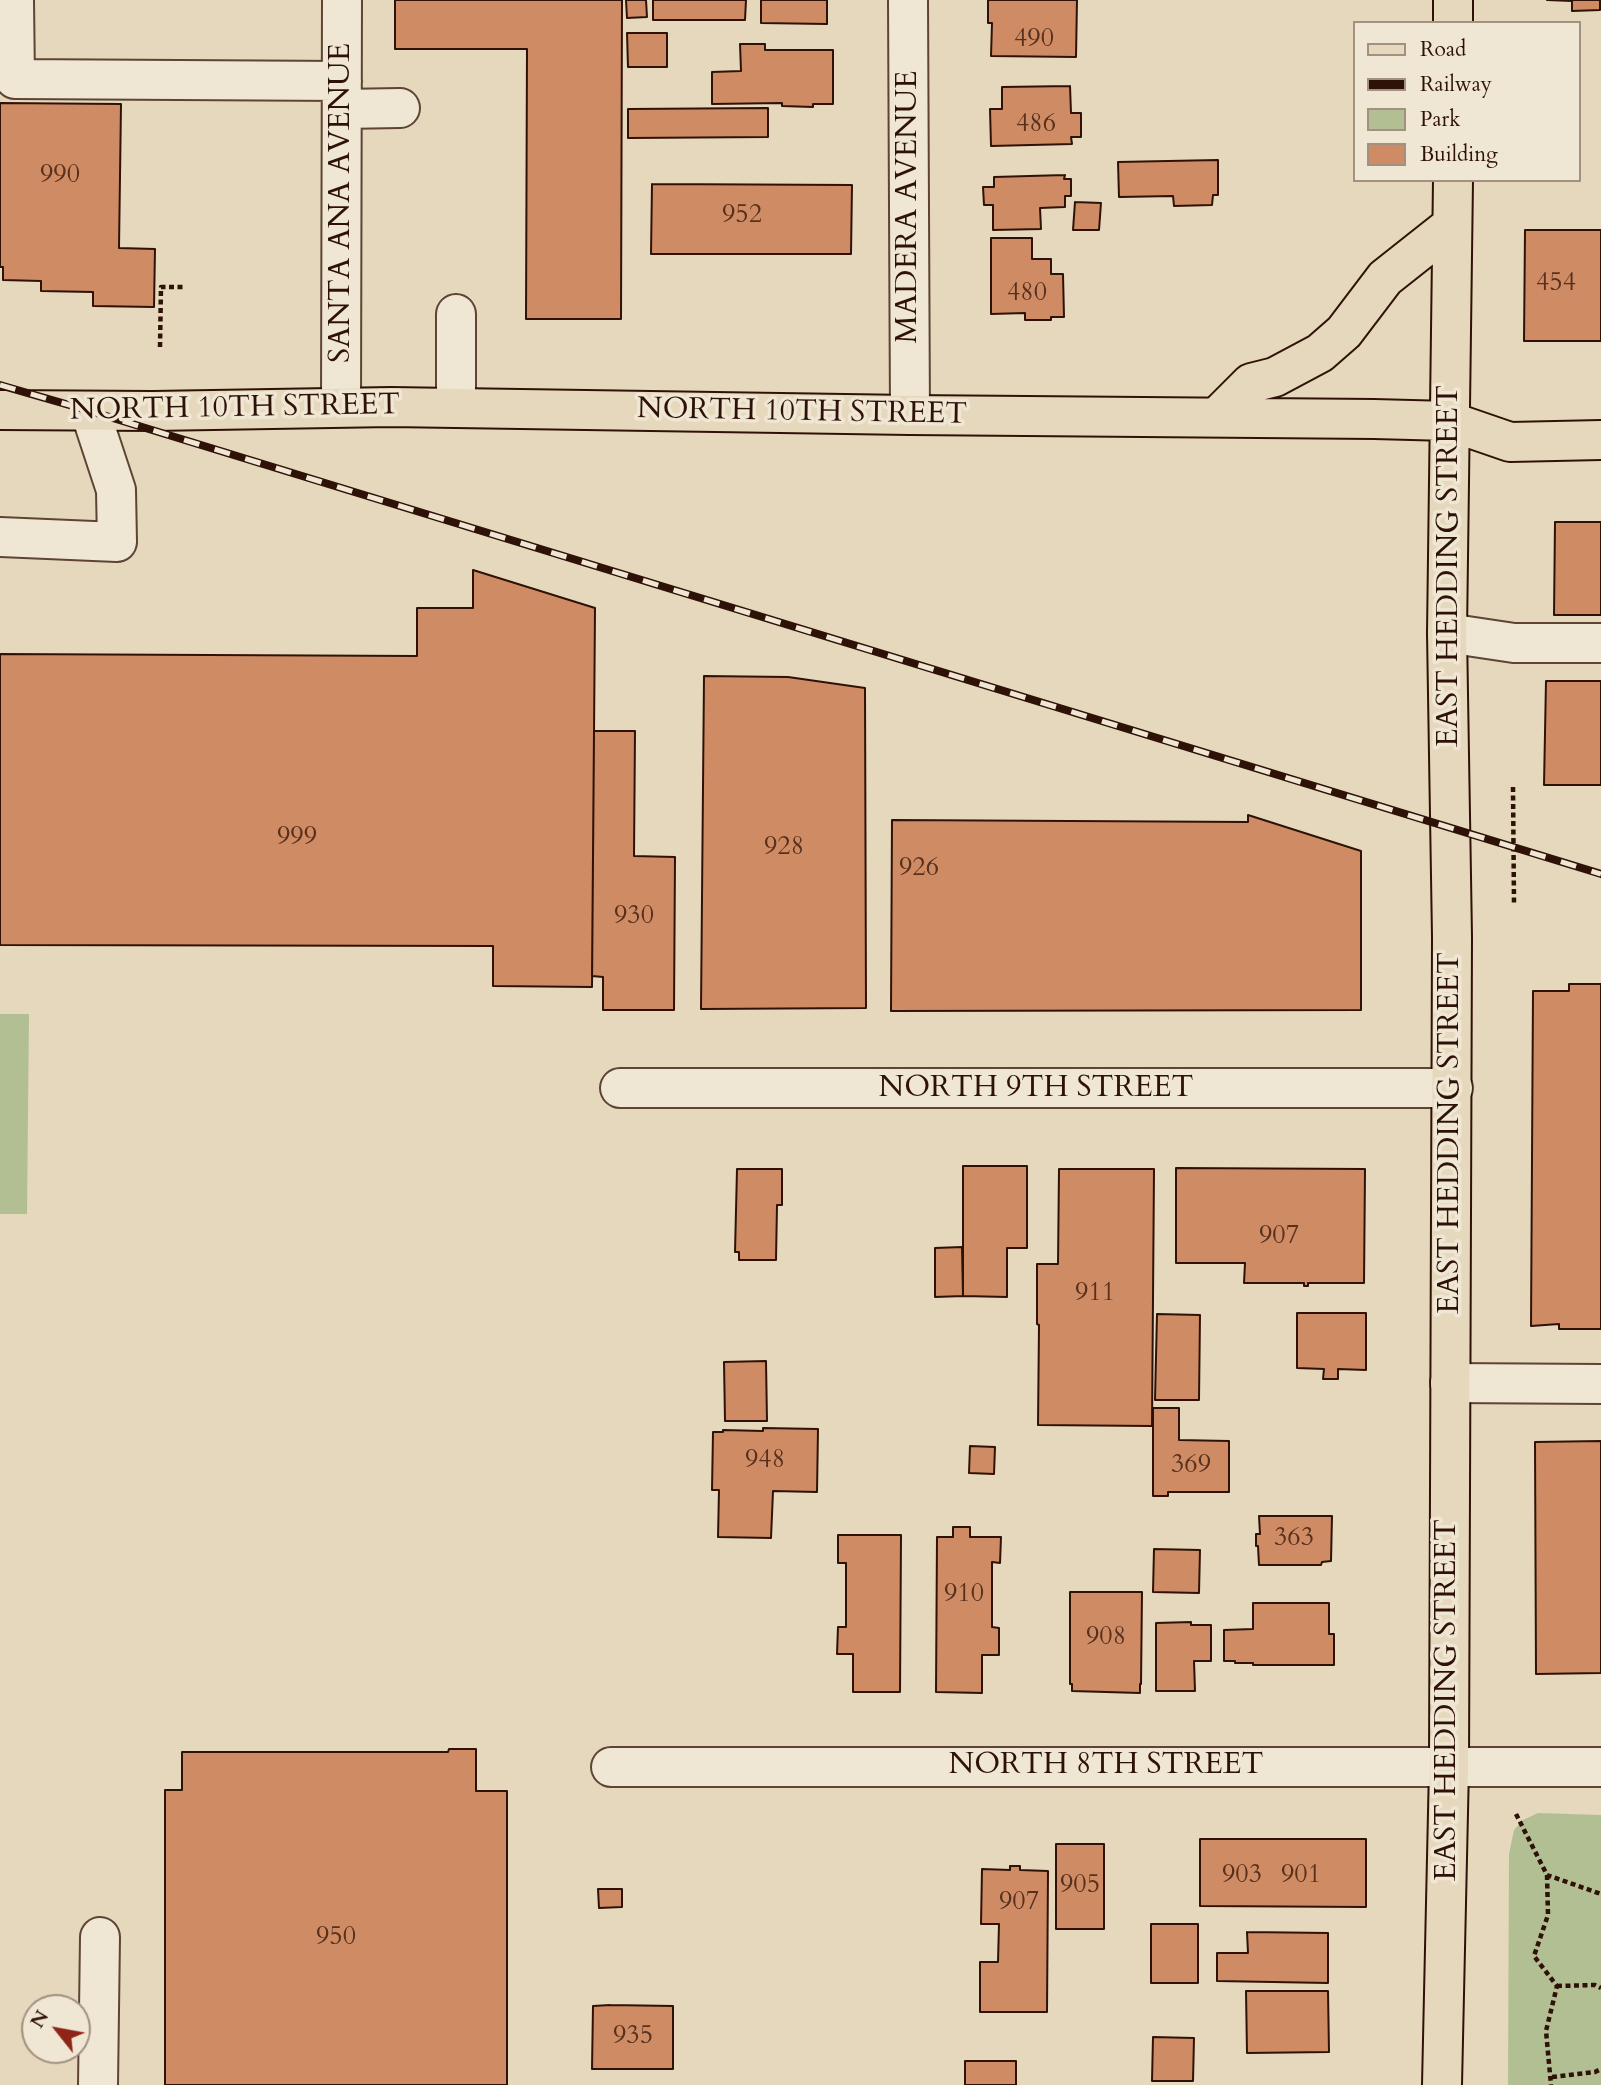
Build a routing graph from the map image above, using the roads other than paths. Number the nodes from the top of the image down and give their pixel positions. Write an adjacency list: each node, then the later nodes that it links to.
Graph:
1 (14, 0): 6 (street)
2 (342, 0): 6 (street, SANTA ANA AVENUE)
3 (908, 0): 15 (street, MADERA AVENUE)
4 (1453, 0): 5 (main road)
5 (1453, 21)
6 (342, 95): 7 (street); 11 (street, SANTA ANA AVENUE)
7 (400, 108)
8 (1452, 182): 9 (main road, EAST HEDDING STREET)
9 (1452, 225): 16 (main road); 17 (main road, EAST HEDDING STREET)
10 (456, 314): 12 (street)
11 (341, 407): 12 (main road, NORTH 10TH STREET); 14 (main road, NORTH 10TH STREET)
12 (456, 407): 15 (main road, NORTH 10TH STREET)
13 (0, 410): 14 (main road, NORTH 10TH STREET)
14 (90, 411): 19 (street)
15 (910, 415): 16 (main road, NORTH 10TH STREET)
16 (1218, 416): 17 (main road, NORTH 10TH STREET)
17 (1449, 421): 18 (main road, NORTH 10TH STREET); 20 (main road, EAST HEDDING STREET)
18 (1601, 440)
19 (0, 537)
20 (1447, 632): 21 (street); 23 (main road, EAST HEDDING STREET)
21 (1601, 643)
22 (620, 1088): 23 (street, NORTH 9TH STREET)
23 (1453, 1088): 24 (main road, EAST HEDDING STREET)
24 (1450, 1383): 25 (street); 27 (main road, EAST HEDDING STREET)
25 (1601, 1384)
26 (611, 1766): 27 (street, NORTH 8TH STREET)
27 (1449, 1767): 28 (street, NORTH 8TH STREET); 31 (main road, EAST HEDDING STREET)
28 (1601, 1767)
29 (100, 1937): 30 (street)
30 (98, 2085)
31 (1442, 2085)

